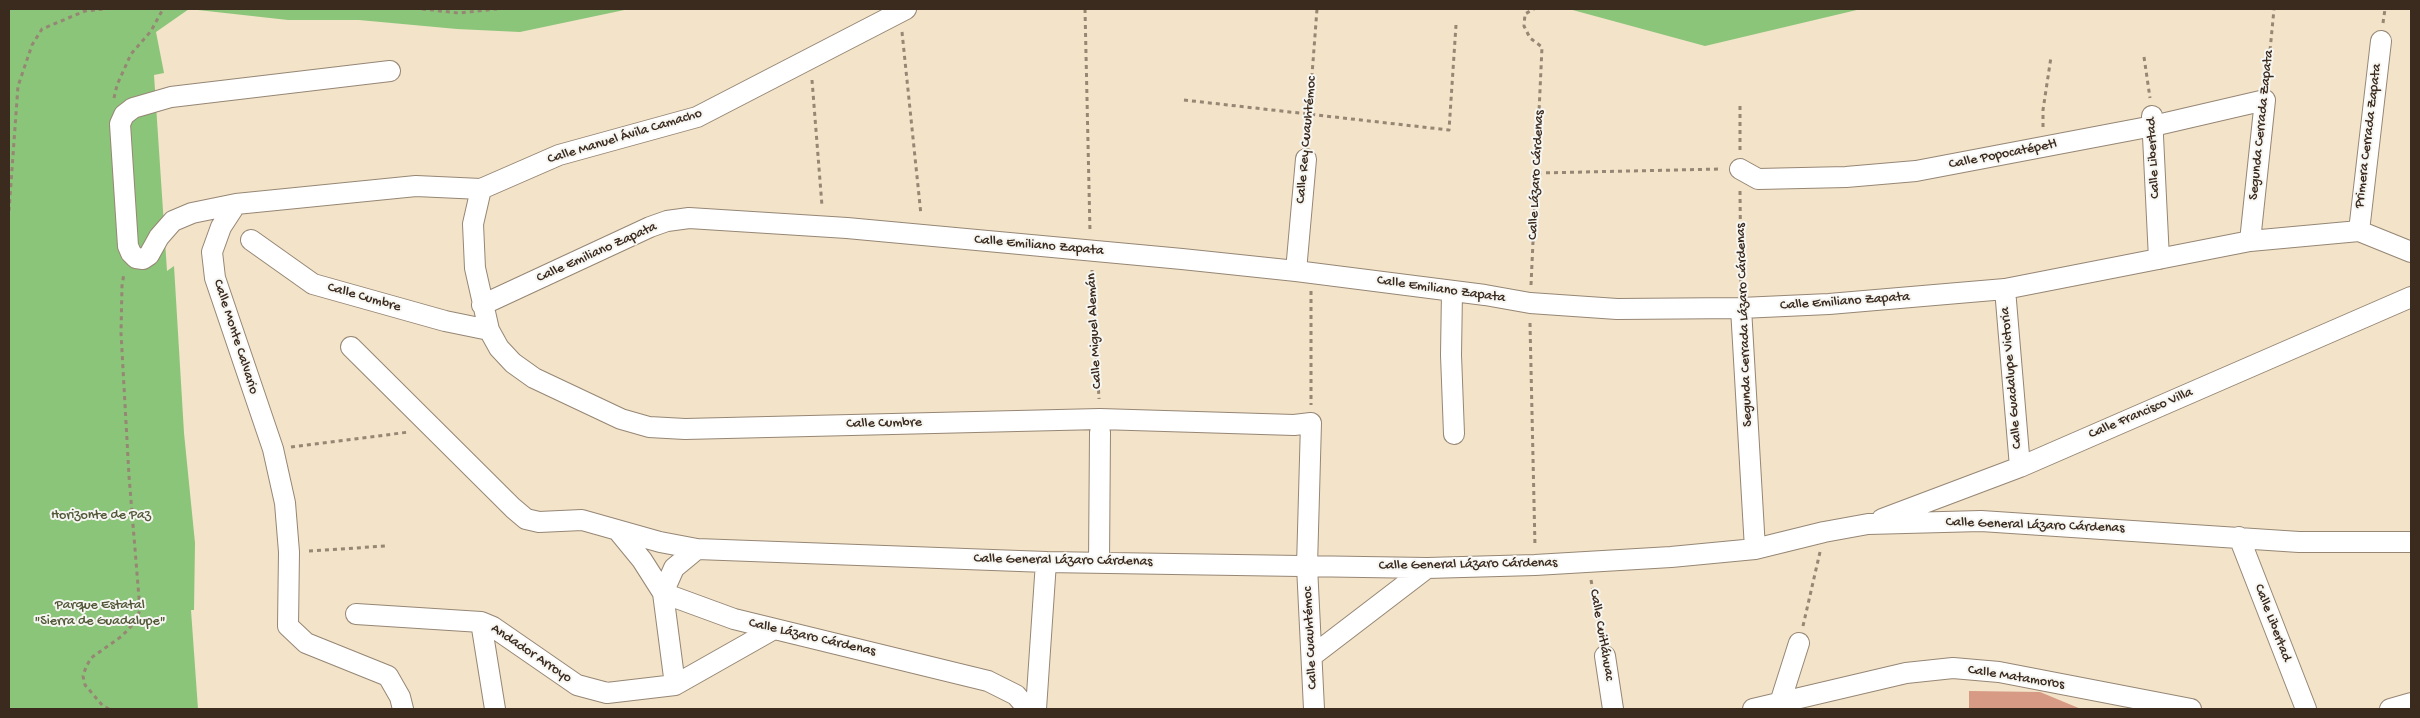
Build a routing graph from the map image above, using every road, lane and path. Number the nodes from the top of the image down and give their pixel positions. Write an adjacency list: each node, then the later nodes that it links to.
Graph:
1 (104, 9): 28 (path)
2 (163, 9): 21 (path)
3 (422, 9): 4 (path)
4 (497, 9)
5 (1085, 9): 34 (path, Calle Miguel Alemán)
6 (1317, 9): 19 (path, Calle Rey Cuauhtémoc)
7 (1534, 9): 25 (path, Calle Lázaro Cárdenas)
8 (2274, 9): 17 (path, Segunda Cerrada Zapata)
9 (903, 10): 14 (street, Calle Manuel Ávila Camacho); 31 (path)
10 (1456, 25): 19 (path)
11 (2381, 41): 30 (street, Primera Cerrada Zapata)
12 (2051, 57): 22 (path)
13 (2144, 58): 20 (path, Calle Libertad)
14 (810, 60): 26 (street, Calle Manuel Ávila Camacho); 29 (path)
15 (390, 72): 21 (street)
16 (1184, 100): 19 (path)
17 (2265, 100): 20 (street, Calle Popocatépetl); 33 (street, Segunda Cerrada Zapata)
18 (1740, 102): 24 (path, Segunda Cerrada Lázaro Cárdenas)
19 (1310, 113): 23 (path, Calle Rey Cuauhtémoc)
20 (2153, 121): 22 (street, Calle Popocatépetl); 37 (street, Calle Libertad)
21 (120, 124): 36 (street)
22 (2043, 148): 24 (street, Calle Popocatépetl)
23 (1306, 159): 38 (street, Calle Rey Cuauhtémoc)
24 (1740, 169): 25 (path); 44 (path, Segunda Cerrada Lázaro Cárdenas)
25 (1538, 173): 42 (path, Calle Lázaro Cárdenas)
26 (481, 189): 27 (street, Calle Manuel Ávila Camacho); 43 (street, Calle Cumbre)
27 (236, 204): 36 (street); 51 (street, Calle Monte Calvario)
28 (9, 210)
29 (824, 227): 31 (street, Calle Emiliano Zapata); 43 (street, Calle Emiliano Zapata)
30 (2359, 231): 33 (street, Calle Emiliano Zapata); 35 (street, Calle Emiliano Zapata)
31 (923, 235): 34 (street, Calle Emiliano Zapata)
32 (251, 240): 45 (street, Calle Cumbre)
33 (2250, 241): 37 (street, Calle Emiliano Zapata)
34 (1090, 251): 38 (street, Calle Emiliano Zapata); 48 (path, Calle Miguel Alemán)
35 (2411, 252)
36 (131, 253): 79 (path)
37 (2159, 260): 39 (street, Calle Emiliano Zapata)
38 (1303, 272): 40 (street, Calle Emiliano Zapata); 47 (path)
39 (2004, 289): 44 (street, Calle Emiliano Zapata); 52 (street, Calle Guadalupe Victoria)
40 (1452, 291): 42 (street, Calle Emiliano Zapata); 50 (street)
41 (2411, 297): 52 (street, Calle Francisco Villa)
42 (1530, 303): 44 (street, Calle Emiliano Zapata); 65 (path, Calle Lázaro Cárdenas)
43 (482, 305): 45 (street, Calle Cumbre)
44 (1741, 308): 59 (street, Segunda Cerrada Lázaro Cárdenas)
45 (489, 330): 48 (street, Calle Cumbre)
46 (351, 347): 49 (street)
47 (1311, 423): 48 (street, Calle Cumbre); 66 (street)
48 (1100, 425): 64 (street)
49 (435, 429): 51 (path); 54 (street, Calle General Lázaro Cárdenas)
50 (1454, 434)
51 (273, 449): 61 (street, Calle Monte Calvario)
52 (2020, 466): 53 (street, Calle Francisco Villa)
53 (1868, 524): 55 (street, Calle General Lázaro Cárdenas); 56 (street, Calle General Lázaro Cárdenas)
54 (619, 532): 60 (street, Calle General Lázaro Cárdenas); 68 (street)
55 (1824, 532): 59 (street, Calle General Lázaro Cárdenas); 72 (path)
56 (2239, 537): 57 (street, Calle General Lázaro Cárdenas); 88 (street, Calle Libertad)
57 (2411, 542)
58 (386, 546): 61 (path)
59 (1755, 548): 63 (street, Calle General Lázaro Cárdenas)
60 (697, 549): 62 (street, Calle General Lázaro Cárdenas); 68 (street)
61 (289, 552): 80 (street, Calle Monte Calvario)
62 (1046, 562): 64 (street, Calle General Lázaro Cárdenas); 83 (street)
63 (1587, 562): 65 (street, Calle General Lázaro Cárdenas); 74 (path, Calle Cuitláhuac)
64 (1099, 563): 66 (street, Calle General Lázaro Cárdenas)
65 (1535, 565): 67 (street, Calle General Lázaro Cárdenas)
66 (1307, 566): 67 (street, Calle General Lázaro Cárdenas); 73 (street, Calle Cuauhtémoc)
67 (1427, 568): 73 (street)
68 (664, 593): 71 (street, Calle Lázaro Cárdenas); 75 (street)
69 (356, 614): 70 (street, Andador Arroyo)
70 (481, 622): 76 (street, Andador Arroyo); 81 (street)
71 (774, 629): 75 (street); 82 (street, Calle Lázaro Cárdenas)
72 (1799, 643): 78 (street)
73 (1312, 656): 84 (street, Calle Cuauhtémoc)
74 (1605, 656): 85 (street, Calle Cuitláhuac)
75 (675, 685): 76 (street, Andador Arroyo)
76 (608, 701)
77 (2411, 703): 89 (street)
78 (1779, 705): 86 (street, Calle Matamoros); 87 (street, Calle Matamoros)
79 (109, 709)
80 (403, 709)
81 (495, 709)
82 (1028, 709)
83 (1036, 709)
84 (1314, 709)
85 (1613, 709)
86 (1753, 709)
87 (2191, 709)
88 (2306, 709)
89 (2390, 709)

